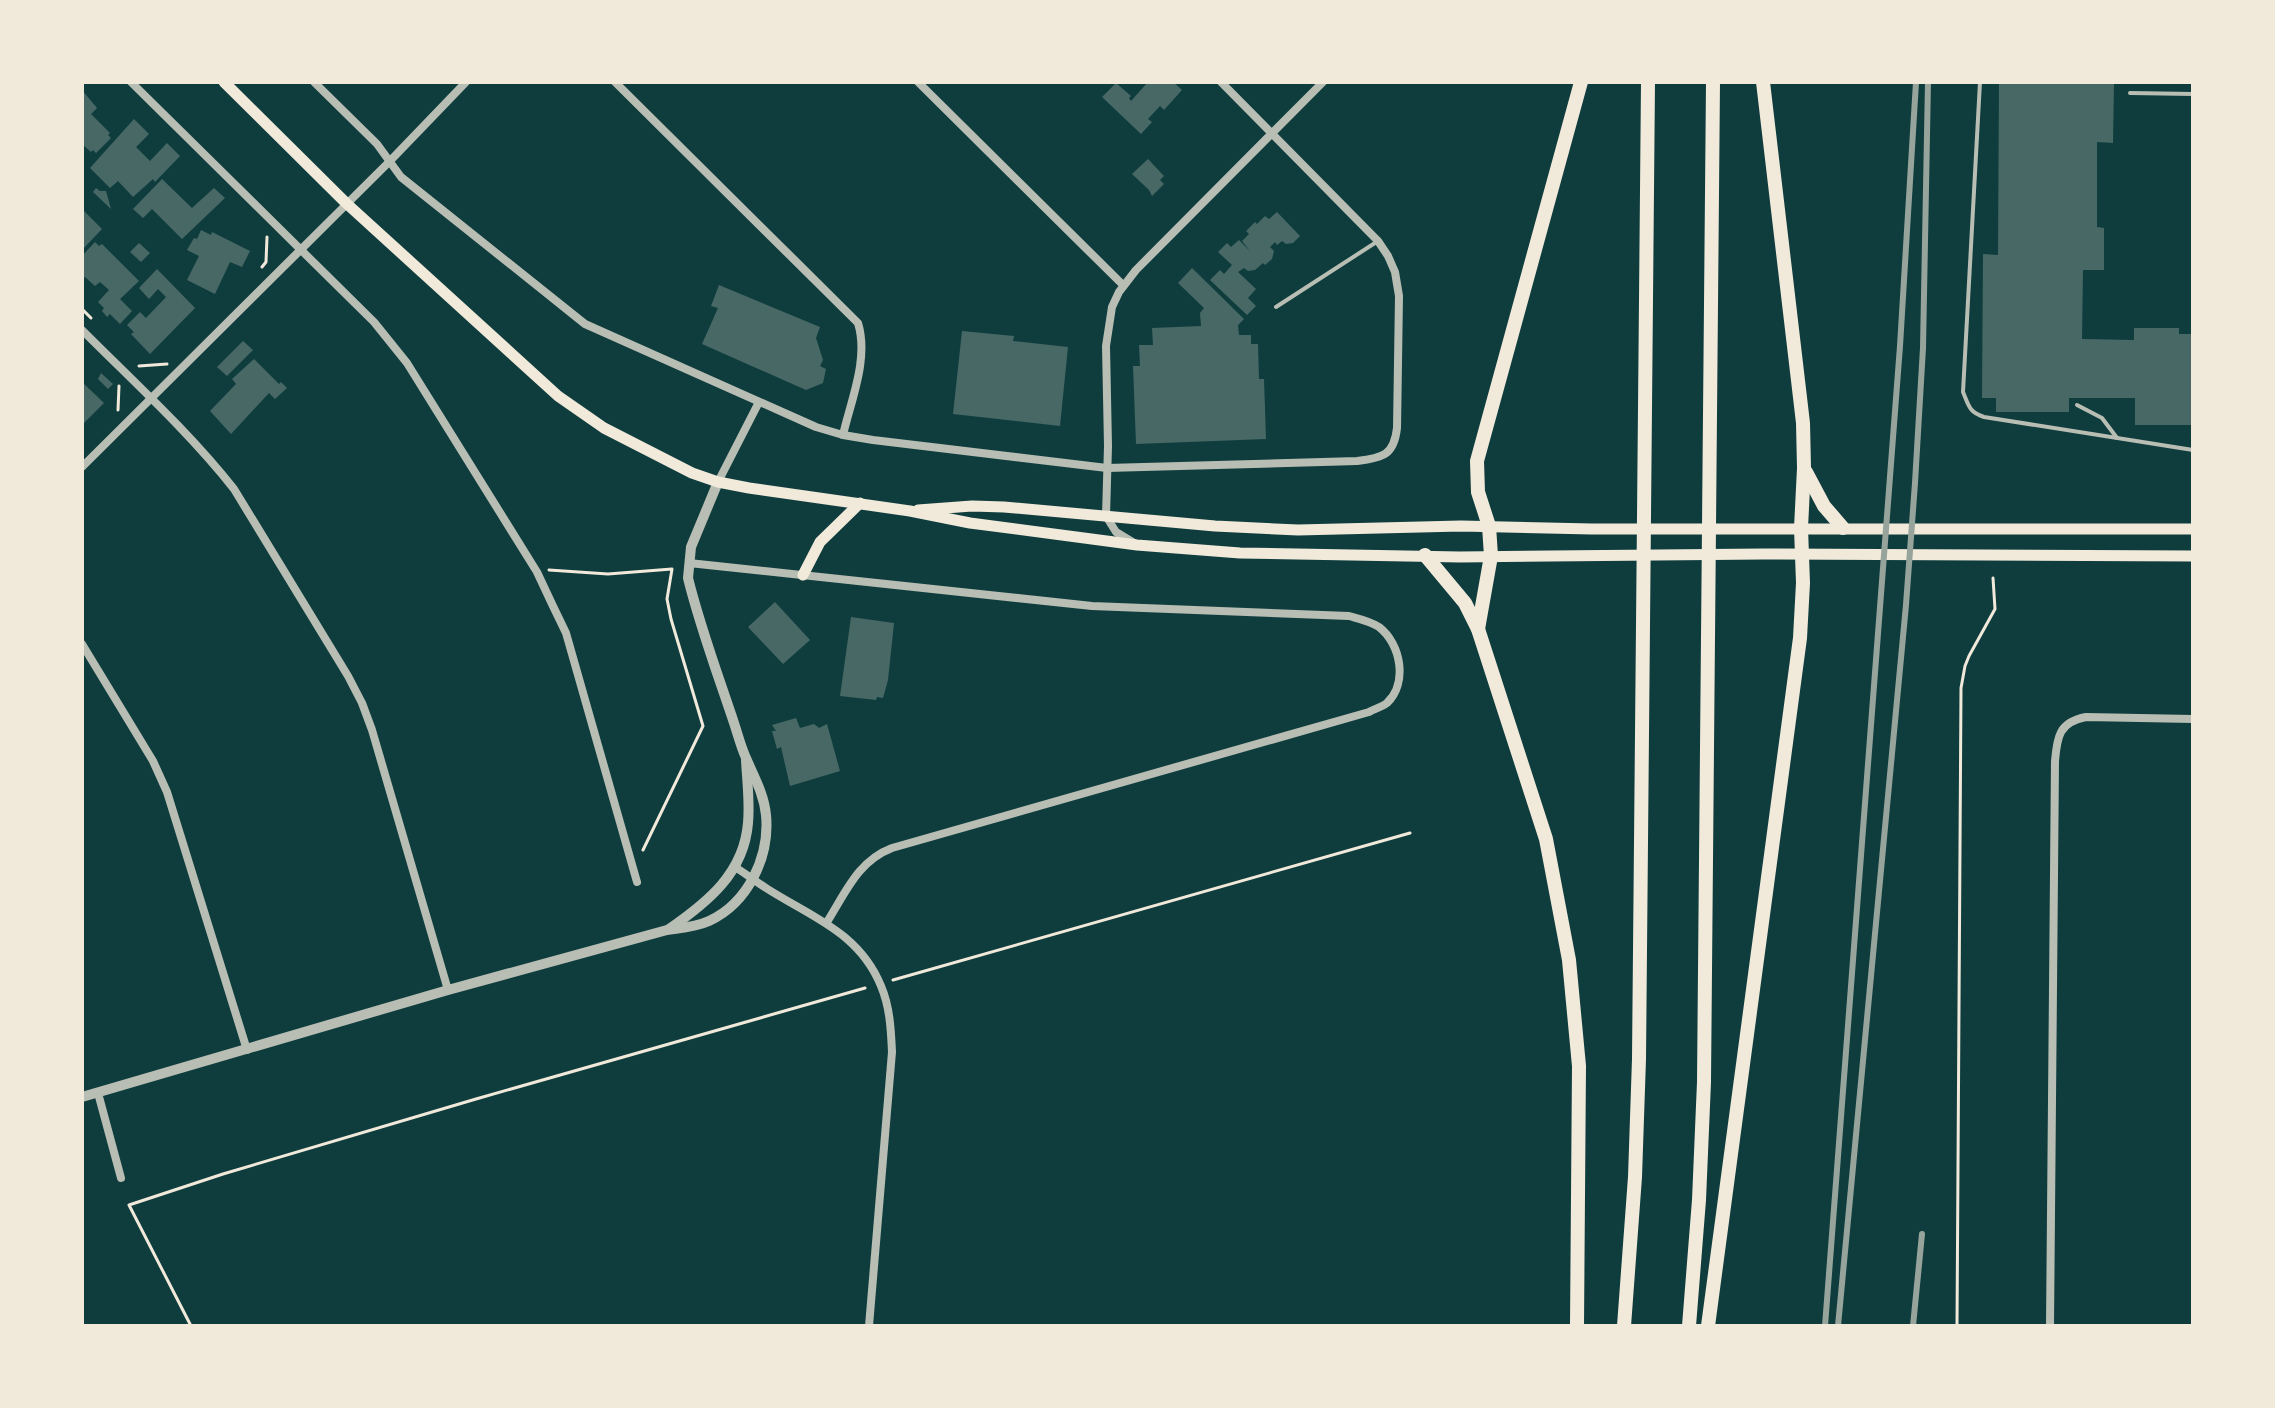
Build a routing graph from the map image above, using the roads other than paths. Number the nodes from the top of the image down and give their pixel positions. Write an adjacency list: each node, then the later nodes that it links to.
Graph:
1 (131, 82): 20 (street)
2 (224, 82): 18 (main road)
3 (314, 82): 17 (street)
4 (466, 82): 17 (street)
5 (615, 82): 27 (street)
6 (918, 82): 21 (street)
7 (1221, 82): 16 (street)
8 (1323, 82): 16 (street)
9 (1581, 82): 37 (highway)
10 (1648, 82): 64 (highway)
11 (1713, 82): 65 (highway)
12 (1763, 82): 32 (highway)
13 (1980, 82): 28 (lane)
14 (2130, 93): 15 (lane)
15 (2193, 94)
16 (1273, 134): 19 (street); 21 (street)
17 (389, 162): 18 (street); 25 (street)
18 (346, 203): 20 (street); 33 (main road)
19 (1378, 241): 22 (lane); 31 (street)
20 (300, 249): 24 (street); 54 (street)
21 (1123, 285): 31 (street)
22 (1276, 307)
23 (82, 330): 24 (street)
24 (151, 399): 30 (street); 57 (street)
25 (759, 402): 27 (street); 33 (street)
26 (2077, 405): 28 (lane)
27 (843, 435): 31 (street)
28 (2118, 440): 29 (lane)
29 (2193, 450)
30 (82, 467)
31 (1107, 468): 36 (street)
32 (1804, 468): 38 (highway); 39 (highway)
33 (718, 482): 34 (main road); 46 (street)
34 (860, 503): 35 (main road); 47 (main road)
35 (910, 511): 36 (main road); 41 (main road)
36 (1106, 516): 37 (main road); 41 (street)
37 (1489, 526): 38 (main road); 44 (highway)
38 (1801, 528): 39 (main road); 42 (highway)
39 (1849, 528): 40 (main road)
40 (2193, 529)
41 (1137, 545): 43 (main road)
42 (1802, 554): 44 (main road); 45 (main road); 66 (highway)
43 (1425, 555): 44 (main road); 48 (highway)
44 (1491, 556): 48 (highway)
45 (2193, 556)
46 (689, 563): 47 (street); 51 (street)
47 (803, 575): 55 (street)
48 (1478, 629): 63 (highway)
49 (82, 644): 58 (street)
50 (2193, 719): 67 (street)
51 (746, 757): 52 (street); 53 (street)
52 (735, 867): 53 (street); 56 (street)
53 (754, 879): 55 (street); 56 (street)
54 (637, 882)
55 (827, 922): 62 (street)
56 (667, 930): 57 (street)
57 (448, 990): 58 (street)
58 (247, 1050): 59 (street)
59 (98, 1093): 60 (street); 61 (street)
60 (82, 1097)
61 (121, 1178)
62 (869, 1326)
63 (1577, 1326)
64 (1624, 1326)
65 (1689, 1326)
66 (1708, 1326)
67 (2050, 1326)

